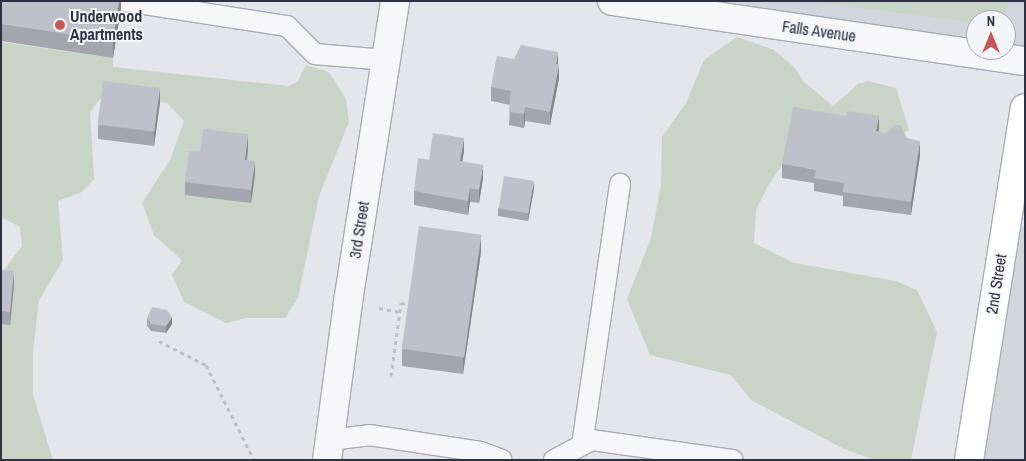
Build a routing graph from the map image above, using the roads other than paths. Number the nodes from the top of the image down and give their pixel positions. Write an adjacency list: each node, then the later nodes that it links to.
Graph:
1 (126, 1): 4 (lane)
2 (395, 1): 4 (street, 3rd Street)
3 (612, 1): 5 (street, Falls Avenue)
4 (386, 60): 9 (street, 3rd Street)
5 (1025, 61)
6 (1025, 108): 13 (main road, 2nd Street)
7 (620, 184): 8 (lane)
8 (582, 445): 11 (lane); 12 (lane)
9 (328, 450): 10 (lane)
10 (502, 460)
11 (554, 460)
12 (734, 460)
13 (969, 460)

